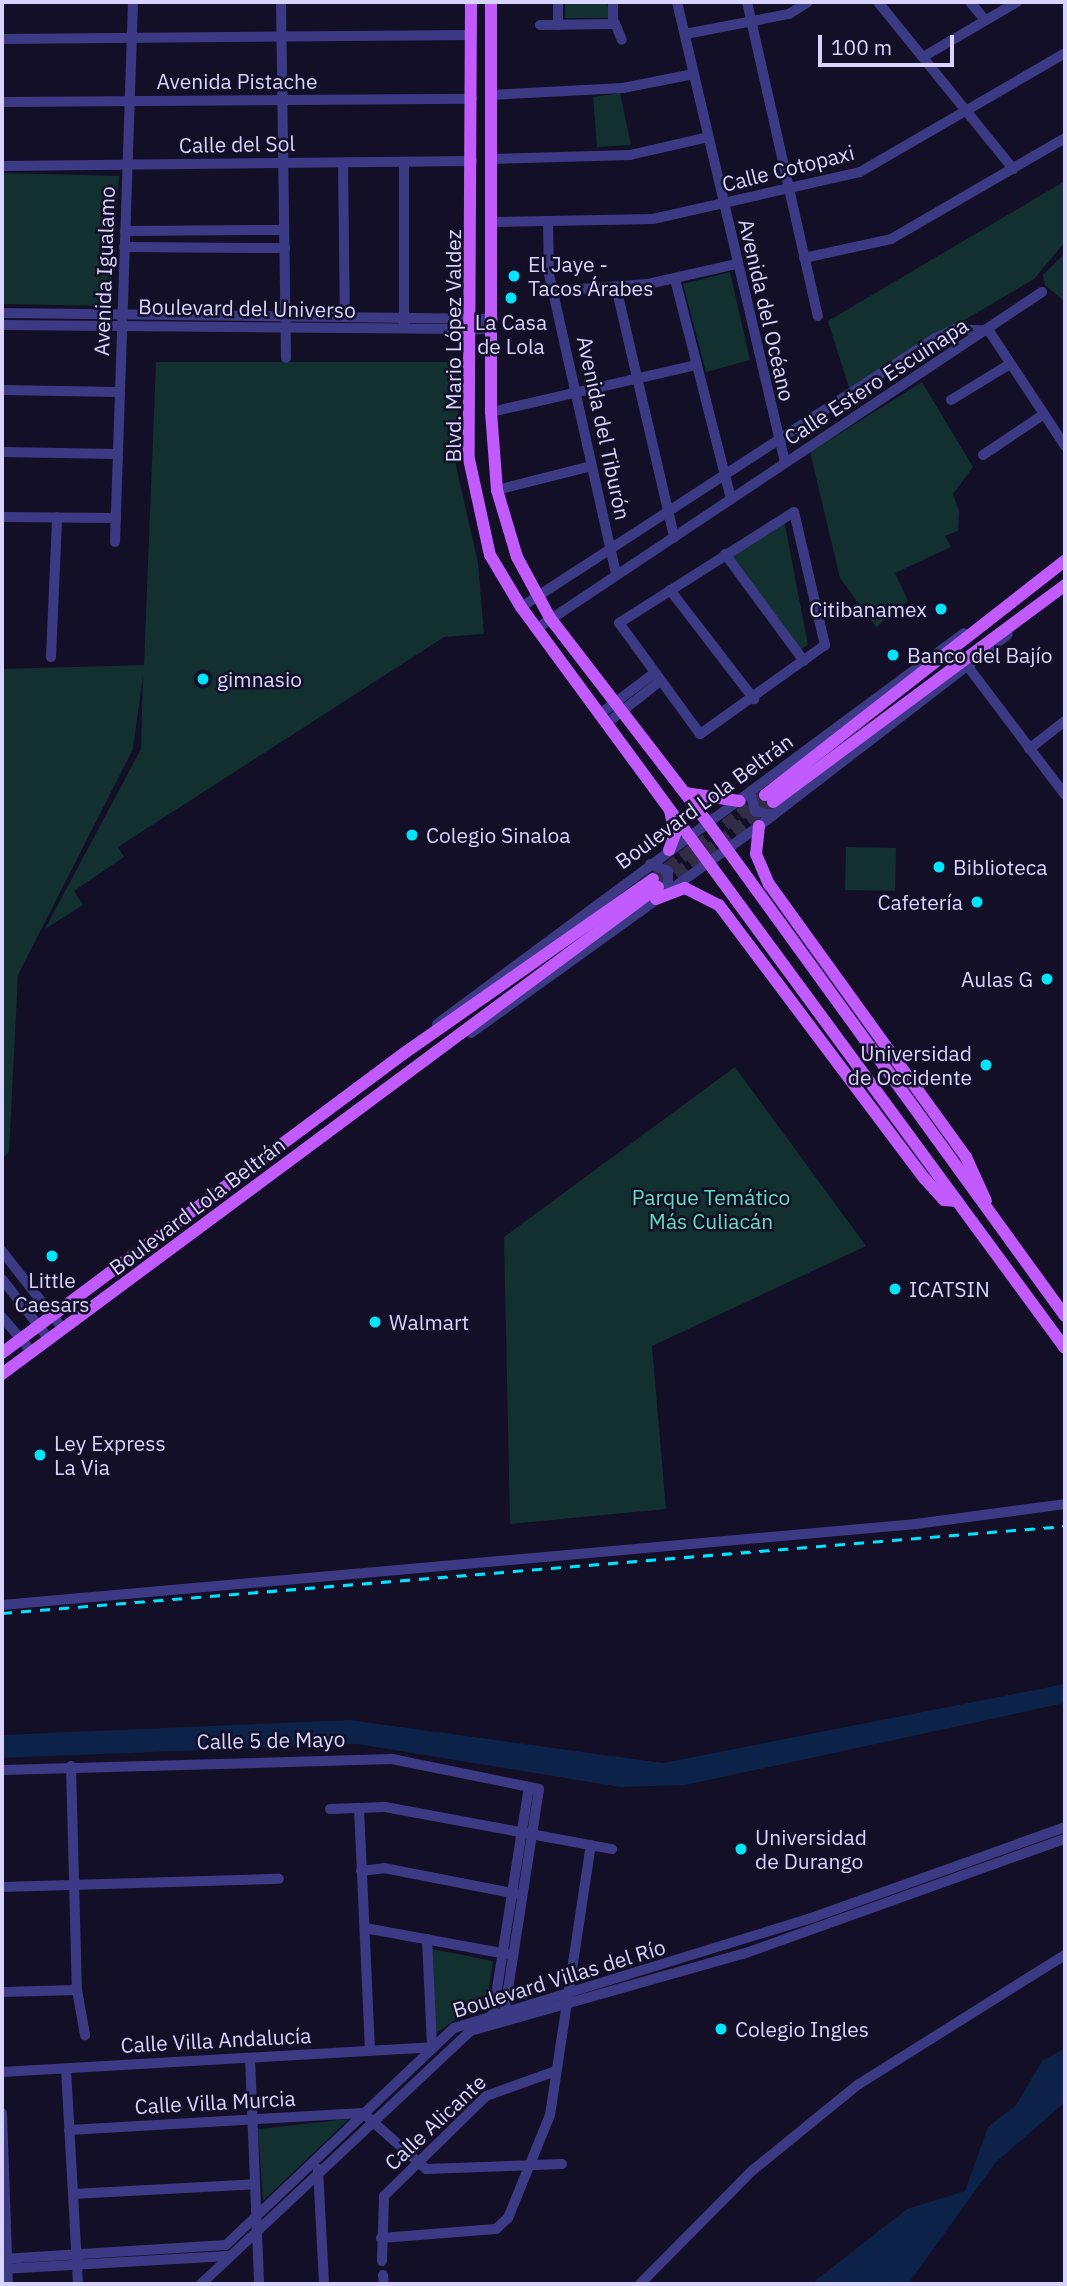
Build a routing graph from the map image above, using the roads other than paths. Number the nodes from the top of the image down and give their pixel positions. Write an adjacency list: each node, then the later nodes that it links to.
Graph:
1 (133, 2): 21 (street, Avenida Igualamo)
2 (281, 2): 19 (street)
3 (471, 2): 20 (main road, Blvd. Mario López Valdez)
4 (491, 2): 27 (main road, Blvd. Mario López Valdez)
5 (558, 2): 17 (street)
6 (613, 2): 15 (street)
7 (677, 2): 18 (street, Avenida del Océano)
8 (747, 2): 14 (street)
9 (808, 2): 14 (street)
10 (878, 2): 25 (street)
11 (971, 2): 13 (street)
12 (1017, 2): 13 (street)
13 (985, 20): 25 (street)
14 (751, 21): 18 (street); 43 (street)
15 (615, 23): 17 (street); 23 (street)
16 (540, 25): 17 (street)
17 (558, 25)
18 (685, 34): 26 (street, Avenida del Océano)
19 (282, 35): 20 (street); 21 (street); 29 (street)
20 (472, 36): 28 (main road, Blvd. Mario López Valdez)
21 (133, 37): 22 (street); 30 (street, Avenida Igualamo)
22 (2, 39)
23 (622, 40)
24 (1065, 53): 32 (street, Calle Cotopaxi)
25 (923, 57): 32 (street)
26 (694, 74): 27 (street); 33 (street, Avenida del Océano)
27 (491, 95): 35 (main road, Blvd. Mario López Valdez)
28 (472, 99): 29 (street, Avenida Pistache); 36 (main road, Blvd. Mario López Valdez)
29 (283, 100): 30 (street, Avenida Pistache); 38 (street)
30 (130, 101): 31 (street, Avenida Pistache); 40 (street, Avenida Igualamo)
31 (2, 102)
32 (967, 112): 42 (street); 43 (street, Calle Cotopaxi)
33 (708, 137): 35 (street); 44 (street, Avenida del Océano)
34 (1065, 138): 42 (street)
35 (491, 159): 46 (main road, Blvd. Mario López Valdez)
36 (472, 161): 37 (street, Calle del Sol); 63 (main road, Blvd. Mario López Valdez)
37 (404, 162): 39 (street, Calle del Sol); 62 (street)
38 (284, 163): 39 (street, Calle del Sol); 40 (street, Calle del Sol); 47 (street)
39 (343, 163): 59 (street)
40 (128, 165): 41 (street, Calle del Sol); 48 (street, Avenida Igualamo)
41 (2, 166)
42 (1013, 169): 51 (street)
43 (789, 189): 44 (street, Calle Cotopaxi); 51 (street)
44 (723, 204): 45 (street, Calle Cotopaxi); 52 (street, Avenida del Océano)
45 (548, 221): 46 (street, Calle Cotopaxi); 55 (street, Avenida del Tiburón)
46 (491, 222): 64 (main road, Blvd. Mario López Valdez)
47 (284, 230): 48 (street); 50 (street)
48 (125, 231): 49 (street, Avenida Igualamo)
49 (124, 247): 50 (street); 60 (street, Avenida Igualamo)
50 (285, 248): 61 (street)
51 (804, 258): 58 (street)
52 (737, 264): 53 (street); 77 (street, Avenida del Océano)
53 (675, 279): 54 (street); 69 (street)
54 (616, 287): 55 (street); 70 (street)
55 (554, 291): 72 (street, Avenida del Tiburón)
56 (1042, 292): 66 (street)
57 (2, 313): 60 (street, Boulevard del Universo)
58 (818, 316)
59 (345, 317): 61 (street, Boulevard del Universo); 62 (street, Boulevard del Universo)
60 (121, 320): 61 (street, Boulevard del Universo); 65 (street, Boulevard del Universo); 73 (street, Avenida Igualamo)
61 (286, 322): 62 (street, Boulevard del Universo); 67 (street)
62 (404, 323): 63 (street, Boulevard del Universo)
63 (474, 324): 64 (street, Boulevard del Universo); 102 (main road, Blvd. Mario López Valdez)
64 (493, 324): 75 (main road, Blvd. Mario López Valdez)
65 (2, 325)
66 (989, 331): 68 (street); 77 (street, Calle Estero Escuinapa); 82 (street, Calle Estero Escuinapa)
67 (286, 358)
68 (1010, 364): 74 (street); 76 (street)
69 (697, 365): 70 (street); 84 (street)
70 (637, 378): 72 (street); 87 (street)
71 (2, 390): 73 (street)
72 (576, 391): 75 (street); 83 (street, Avenida del Tiburón)
73 (118, 392): 80 (street, Avenida Igualamo)
74 (951, 400)
75 (491, 412): 85 (main road, Blvd. Mario López Valdez)
76 (1044, 414): 78 (street); 81 (street)
77 (777, 441): 82 (street, Avenida del Océano); 84 (street, Calle Estero Escuinapa)
78 (1065, 446)
79 (2, 452): 80 (street)
80 (117, 454): 90 (street, Avenida Igualamo)
81 (983, 455)
82 (785, 463): 86 (street, Calle Estero Escuinapa)
83 (592, 466): 85 (street); 93 (street, Avenida del Tiburón)
84 (721, 477): 86 (street); 87 (street, Calle Estero Escuinapa)
85 (497, 490): 100 (main road, Blvd. Mario López Valdez)
86 (731, 499): 91 (street, Calle Estero Escuinapa)
87 (668, 512): 91 (street); 93 (street, Calle Estero Escuinapa)
88 (2, 517): 89 (street)
89 (57, 517): 90 (street); 105 (street)
90 (116, 518): 92 (street, Avenida Igualamo)
91 (674, 537): 96 (street, Calle Estero Escuinapa)
92 (115, 542)
93 (611, 550): 96 (street, Avenida del Tiburón); 100 (street, Calle Estero Escuinapa)
94 (725, 554): 99 (street); 106 (street); 106 (street)
95 (1065, 561): 98 (main road, Boulevard Lola Beltrán)
96 (616, 573): 103 (street, Calle Estero Escuinapa)
97 (1065, 585): 101 (main road, Boulevard Lola Beltrán)
98 (1033, 586): 114 (street, Boulevard Lola Beltrán); 119 (main road, Boulevard Lola Beltrán)
99 (670, 590): 108 (street); 109 (street)
100 (538, 597): 102 (street, Calle Estero Escuinapa); 103 (main road, Blvd. Mario López Valdez)
101 (1044, 601): 107 (street, Boulevard Lola Beltrán); 119 (main road, Boulevard Lola Beltrán)
102 (521, 607): 104 (main road, Blvd. Mario López Valdez)
103 (550, 618): 104 (street, Calle Estero Escuinapa); 110 (main road, Blvd. Mario López Valdez)
104 (536, 629): 111 (main road, Blvd. Mario López Valdez)
105 (51, 657)
106 (804, 661): 109 (street)
107 (969, 668): 113 (street); 119 (street, Boulevard Lola Beltrán)
108 (656, 678): 109 (street); 110 (street)
109 (754, 699)
110 (619, 706): 111 (street); 115 (main road, Blvd. Mario López Valdez)
111 (604, 718): 117 (main road, Blvd. Mario López Valdez)
112 (1065, 721): 113 (street)
113 (1029, 749): 116 (street)
114 (750, 792): 118 (street, Boulevard Lola Beltrán); 119 (street)
115 (684, 793): 118 (main road); 120 (main road, Blvd. Mario López Valdez)
116 (1065, 795)
117 (666, 801): 122 (main road, Blvd. Mario López Valdez); 123 (main road)
118 (738, 801): 120 (street, Boulevard Lola Beltrán)
119 (771, 804): 121 (street, Boulevard Lola Beltrán)
120 (707, 822): 122 (street, Boulevard Lola Beltrán); 124 (main road, Blvd. Mario López Valdez)
121 (759, 826): 124 (street, Boulevard Lola Beltrán); 130 (main road)
122 (691, 833): 123 (street, Boulevard Lola Beltrán); 125 (main road, Blvd. Mario López Valdez)
123 (669, 850): 126 (street, Boulevard Lola Beltrán)
124 (722, 850): 125 (street, Boulevard Lola Beltrán); 130 (main road, Blvd. Mario López Valdez)
125 (710, 859): 127 (street, Boulevard Lola Beltrán); 129 (main road, Blvd. Mario López Valdez)
126 (649, 864): 127 (street); 128 (street, Boulevard Lola Beltrán)
127 (659, 889): 128 (main road, Boulevard Lola Beltrán); 129 (main road); 137 (main road, Boulevard Lola Beltrán)
128 (403, 1054): 133 (main road, Boulevard Lola Beltrán)
129 (957, 1201): 140 (main road, Blvd. Mario López Valdez)
130 (988, 1208): 134 (main road)
131 (2, 1251): 133 (street)
132 (2, 1279): 136 (street)
133 (54, 1316): 136 (main road, Boulevard Lola Beltrán); 137 (street)
134 (1065, 1316)
135 (2, 1317): 138 (street)
136 (39, 1327): 138 (main road, Boulevard Lola Beltrán); 139 (street)
137 (63, 1329): 139 (main road, Boulevard Lola Beltrán)
138 (22, 1339): 141 (street); 142 (main road, Boulevard Lola Beltrán)
139 (49, 1339): 141 (main road, Boulevard Lola Beltrán)
140 (1065, 1348)
141 (32, 1352): 143 (main road, Boulevard Lola Beltrán)
142 (2, 1353)
143 (2, 1374)
144 (1065, 1504): 145 (street)
145 (2, 1605)
146 (71, 1766): 147 (street, Calle 5 de Mayo); 151 (street, Calle 5 de Mayo); 157 (street)
147 (2, 1770)
148 (359, 1808): 149 (street); 151 (street); 155 (street)
149 (330, 1809)
150 (1065, 1827): 166 (street, Boulevard Villas del Río)
151 (527, 1833): 153 (street); 159 (street)
152 (1065, 1839): 167 (street, Boulevard Villas del Río)
153 (591, 1845): 154 (street); 166 (street)
154 (612, 1849)
155 (361, 1871): 159 (street); 160 (street)
156 (279, 1879): 157 (street)
157 (74, 1885): 158 (street); 164 (street)
158 (2, 1887)
159 (517, 1894): 162 (street)
160 (365, 1928): 161 (street); 170 (street)
161 (427, 1939): 162 (street); 171 (street)
162 (508, 1954): 168 (street)
163 (1065, 1955): 199 (street)
164 (77, 1990): 165 (street); 169 (street)
165 (2, 1992)
166 (568, 1992): 167 (street); 168 (street, Boulevard Villas del Río)
167 (566, 2005): 168 (street, Boulevard Villas del Río); 174 (street)
168 (498, 2017): 171 (street, Boulevard Villas del Río)
169 (85, 2035)
170 (370, 2050): 171 (street, Calle Villa Andalucía); 172 (street, Calle Villa Andalucía)
171 (435, 2051): 177 (street, Boulevard Villas del Río); 179 (street, Boulevard Villas del Río)
172 (250, 2058): 173 (street, Calle Villa Andalucía); 178 (street)
173 (66, 2069): 175 (street, Calle Villa Andalucía); 180 (street)
174 (556, 2071): 182 (street, Calle Alicante); 183 (street)
175 (2, 2072)
176 (2, 2113): 193 (street)
177 (363, 2113): 178 (street, Calle Villa Murcia); 179 (street); 184 (street, Boulevard Villas del Río)
178 (253, 2119): 180 (street, Calle Villa Murcia); 185 (street)
179 (374, 2122): 182 (street); 184 (street, Boulevard Villas del Río)
180 (69, 2130): 186 (street)
181 (562, 2164): 183 (street)
182 (415, 2165): 183 (street); 189 (street, Calle Alicante)
183 (533, 2166): 189 (street)
184 (316, 2167): 187 (street, Boulevard Villas del Río); 188 (street, Boulevard Villas del Río); 198 (street)
185 (255, 2184): 186 (street); 187 (street)
186 (73, 2194): 191 (street)
187 (257, 2215): 188 (street); 191 (street, Boulevard Villas del Río)
188 (257, 2229): 190 (street, Boulevard Villas del Río); 197 (street)
189 (381, 2238): 192 (street, Calle Alicante)
190 (229, 2256): 191 (street, Boulevard Villas del Río); 196 (street)
191 (77, 2259): 193 (street, Boulevard Villas del Río); 195 (street)
192 (382, 2261)
193 (4, 2264): 194 (street)
194 (8, 2284)
195 (78, 2284)
196 (201, 2284)
197 (259, 2284)
198 (324, 2284)
199 (640, 2284)

